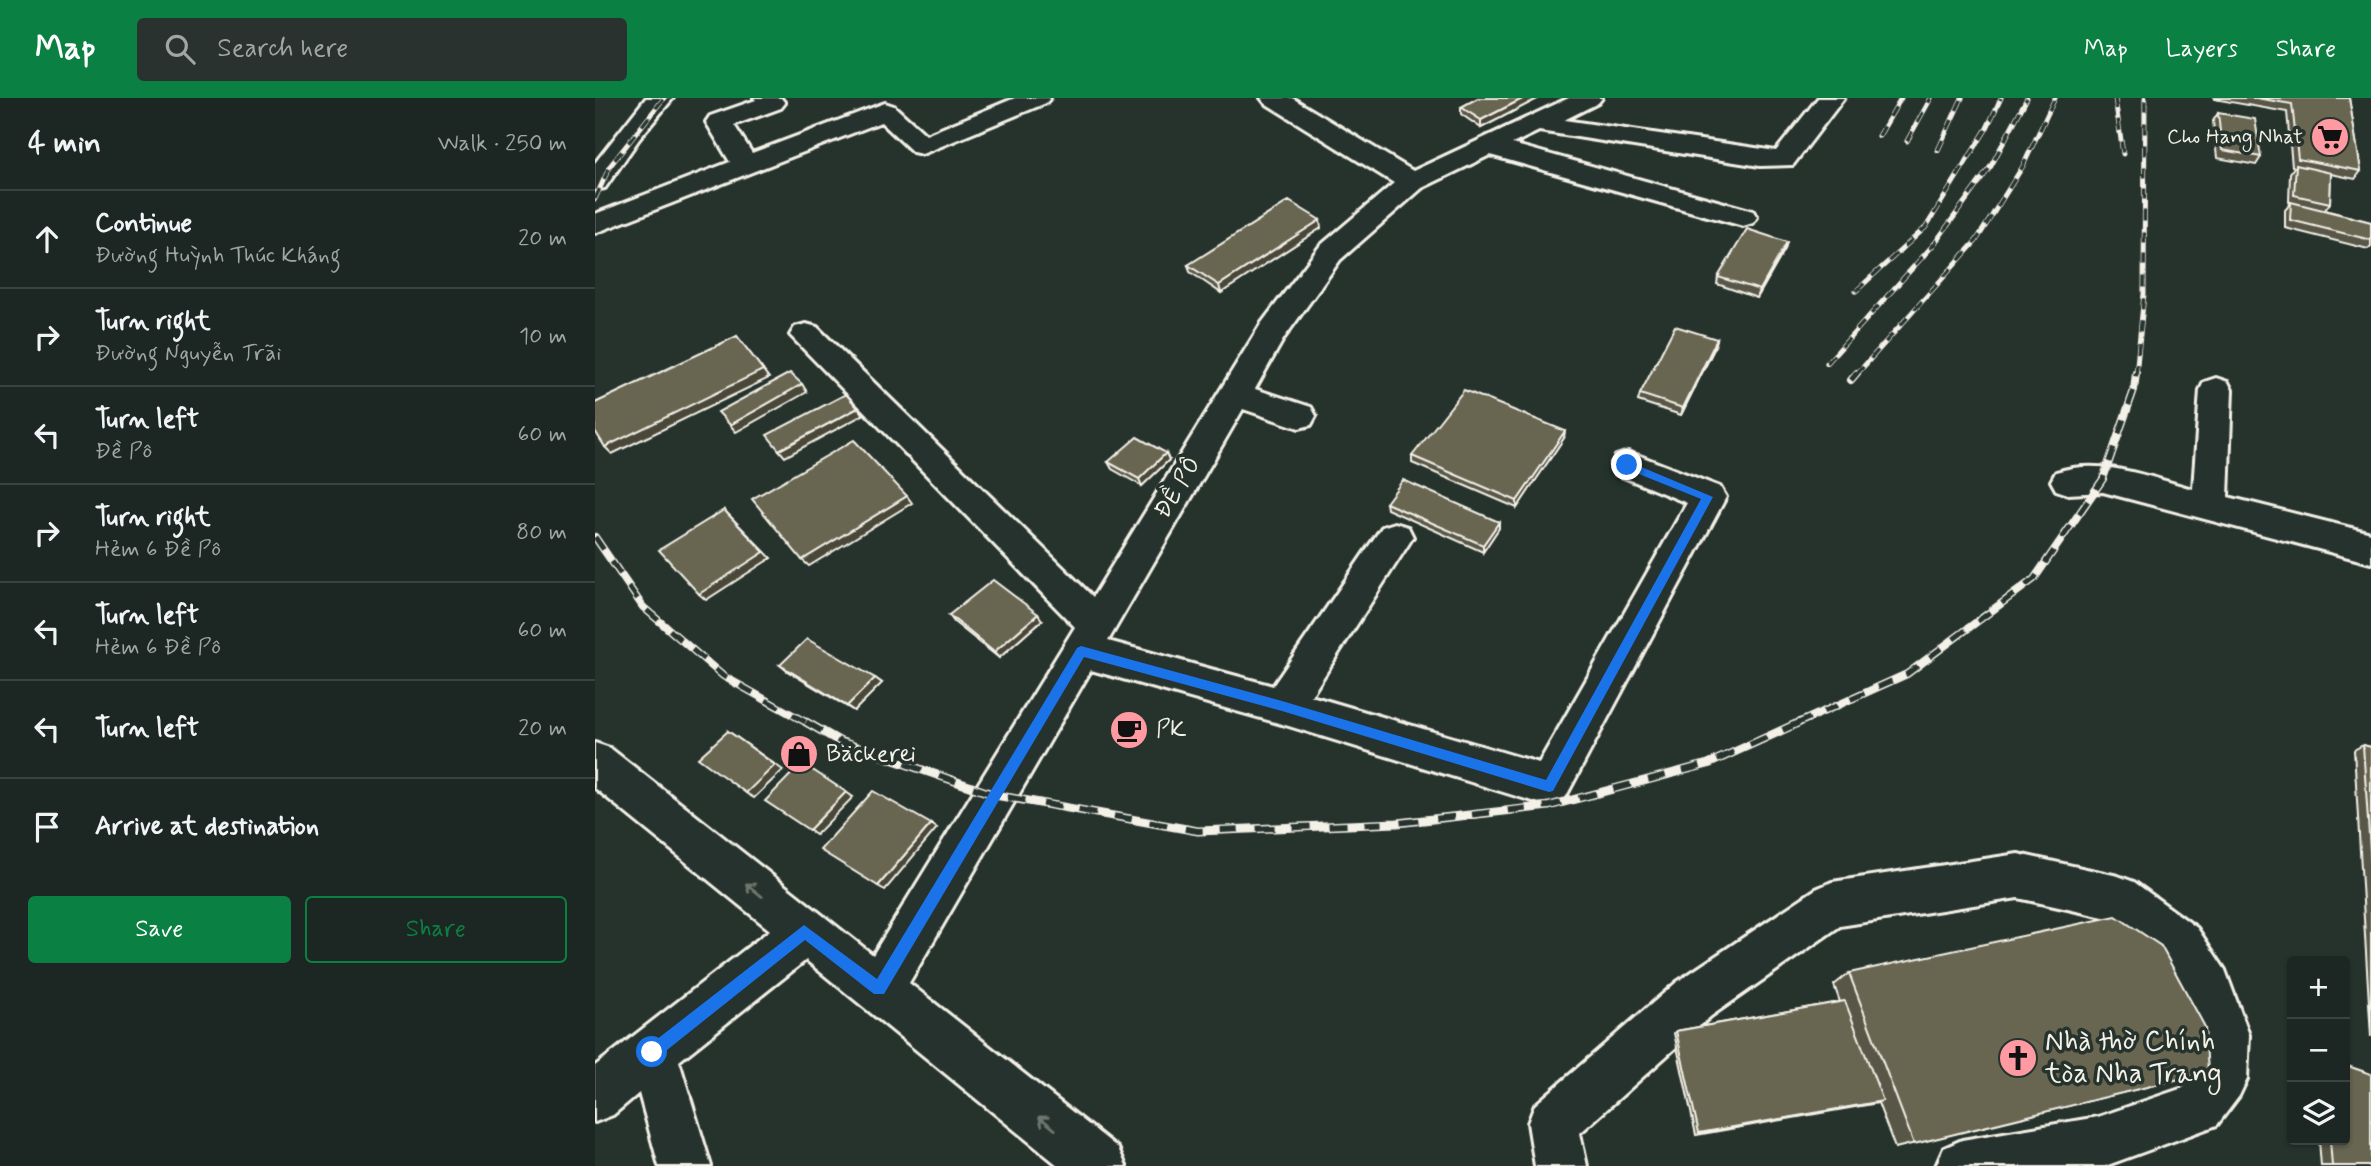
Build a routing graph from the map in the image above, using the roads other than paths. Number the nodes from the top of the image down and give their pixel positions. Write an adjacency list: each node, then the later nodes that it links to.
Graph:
1 (660, 98): 12 (street)
2 (767, 98): 10 (street)
3 (1037, 98): 10 (street)
4 (1588, 98): 7 (street, ĐỀ PÔ)
5 (1831, 98): 8 (street)
6 (1285, 100): 13 (street)
7 (1535, 123): 8 (street); 9 (street, ĐỀ PÔ)
8 (1635, 139): 11 (street)
9 (1487, 146): 11 (street); 13 (street, ĐỀ PÔ)
10 (746, 166): 15 (street)
11 (1607, 179): 14 (street)
12 (595, 182)
13 (1412, 182): 18 (street, ĐỀ PÔ)
14 (1743, 217)
15 (595, 224)
16 (806, 335): 25 (street)
17 (2216, 390): 22 (street)
18 (1234, 394): 19 (street); 25 (street, ĐỀ PÔ)
19 (1299, 416)
20 (1627, 465): 26 (street)
21 (2068, 481): 22 (street)
22 (2210, 506): 24 (street)
23 (1395, 537): 26 (street)
24 (2371, 548)
25 (1089, 638): 26 (street); 29 (street, ĐỀ PÔ)
26 (1282, 706)
27 (595, 762): 28 (street, one-way to 27)
28 (804, 932): 29 (street); 30 (street)
29 (879, 989): 33 (street, one-way to 29)
30 (652, 1052): 31 (street); 32 (street)
31 (595, 1097)
32 (685, 1166)
33 (1100, 1166)
34 (1561, 1166): 35 (street)
35 (1962, 1166)

